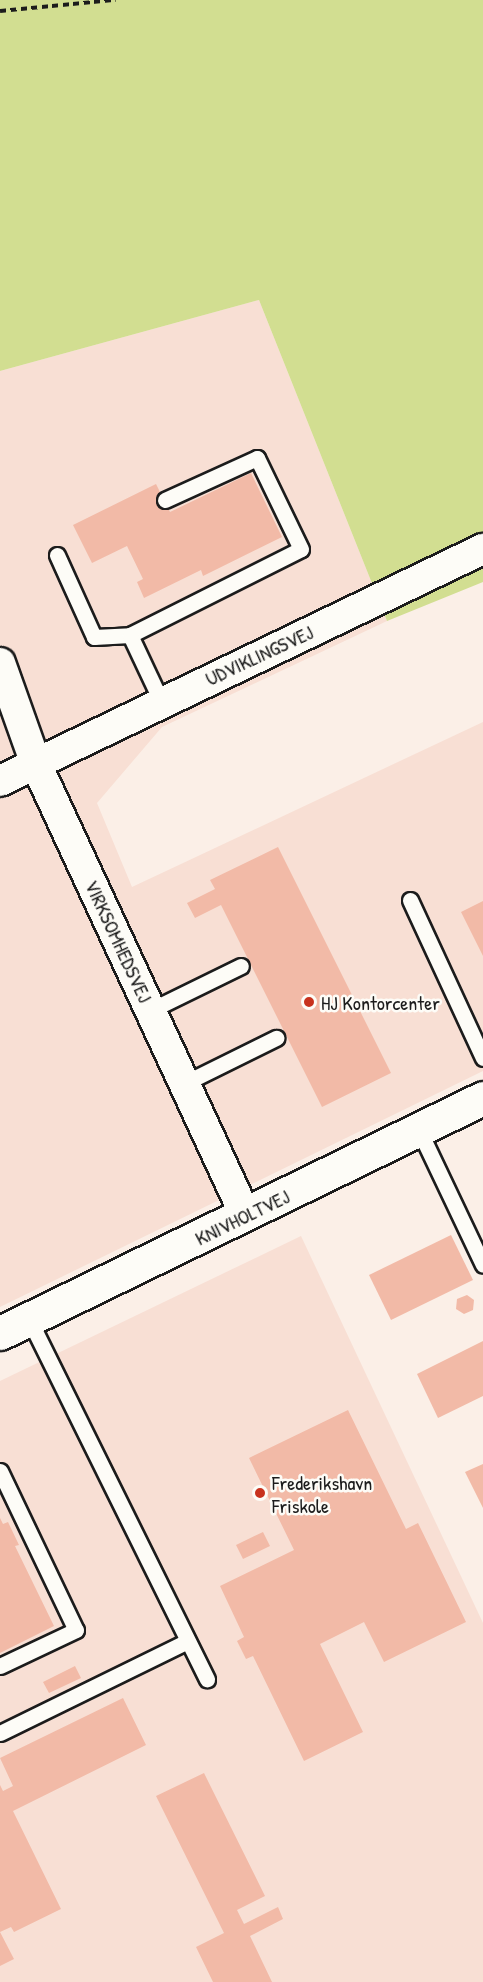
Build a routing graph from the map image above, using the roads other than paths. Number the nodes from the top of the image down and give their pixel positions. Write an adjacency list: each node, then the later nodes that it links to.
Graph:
1 (165, 500): 4 (lane)
2 (483, 549): 6 (street, UDVIKLINGSVEJ)
3 (57, 555): 4 (lane)
4 (130, 635): 6 (lane)
5 (0, 663): 7 (street, VIRKSOMHEDSVEJ)
6 (161, 701): 7 (street, UDVIKLINGSVEJ)
7 (36, 764): 8 (street, UDVIKLINGSVEJ); 11 (street, VIRKSOMHEDSVEJ)
8 (0, 781)
9 (410, 900): 13 (lane)
10 (241, 966): 11 (lane)
11 (151, 1010): 14 (street, VIRKSOMHEDSVEJ)
12 (276, 1038): 14 (lane)
13 (483, 1058)
14 (185, 1083): 17 (street, VIRKSOMHEDSVEJ)
15 (483, 1098): 16 (street, KNIVHOLTVEJ)
16 (419, 1130): 17 (street, KNIVHOLTVEJ); 18 (lane)
17 (246, 1216): 19 (street, KNIVHOLTVEJ)
18 (483, 1265)
19 (29, 1319): 20 (street, KNIVHOLTVEJ); 22 (lane)
20 (0, 1333)
21 (0, 1471): 23 (lane)
22 (188, 1641): 24 (lane); 25 (lane)
23 (0, 1666)
24 (207, 1679)
25 (0, 1733)

